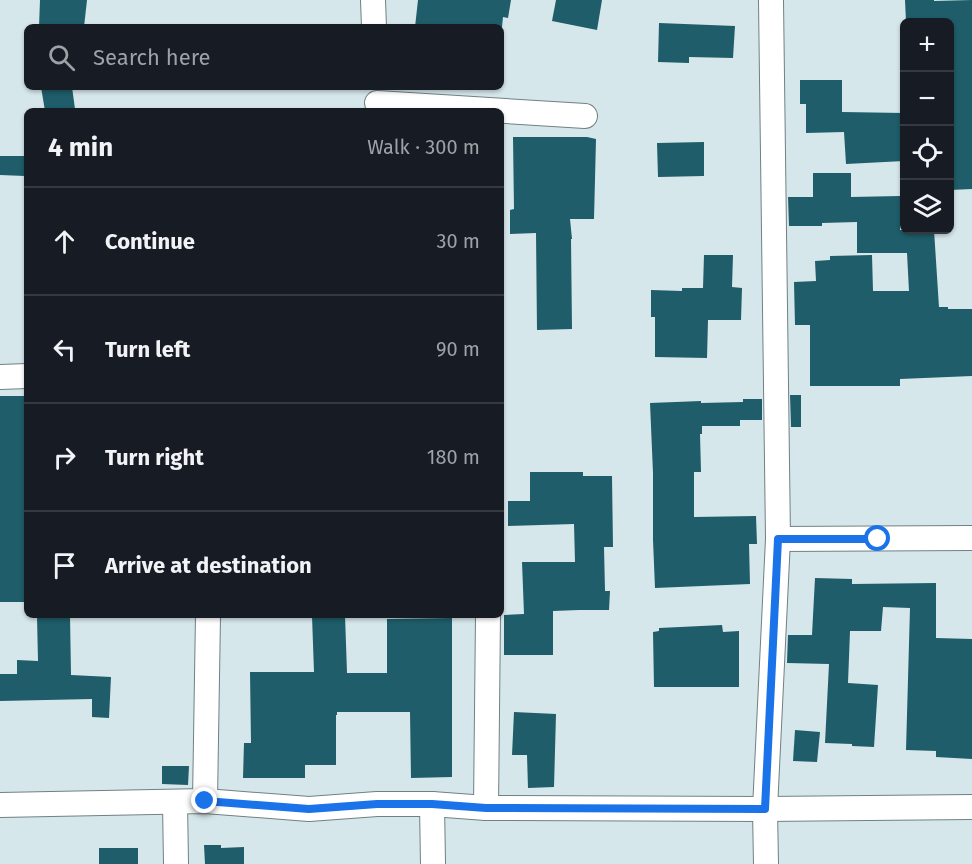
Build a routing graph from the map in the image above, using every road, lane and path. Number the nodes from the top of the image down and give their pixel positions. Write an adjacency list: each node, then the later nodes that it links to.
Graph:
1 (373, 0): 3 (street)
2 (771, 1): 11 (street)
3 (374, 24)
4 (377, 100): 5 (street)
5 (481, 108)
6 (504, 110): 7 (street)
7 (585, 116)
8 (24, 376): 9 (street)
9 (0, 377)
10 (972, 538): 11 (street)
11 (778, 539): 20 (street)
12 (208, 618): 14 (street)
13 (488, 618): 19 (street)
14 (205, 801): 15 (street); 16 (street)
15 (175, 802): 17 (street); 21 (street)
16 (432, 804): 19 (street); 22 (street)
17 (0, 805)
18 (972, 807): 20 (street)
19 (486, 808): 20 (street)
20 (765, 809): 23 (street)
21 (176, 864)
22 (433, 864)
23 (766, 864)

